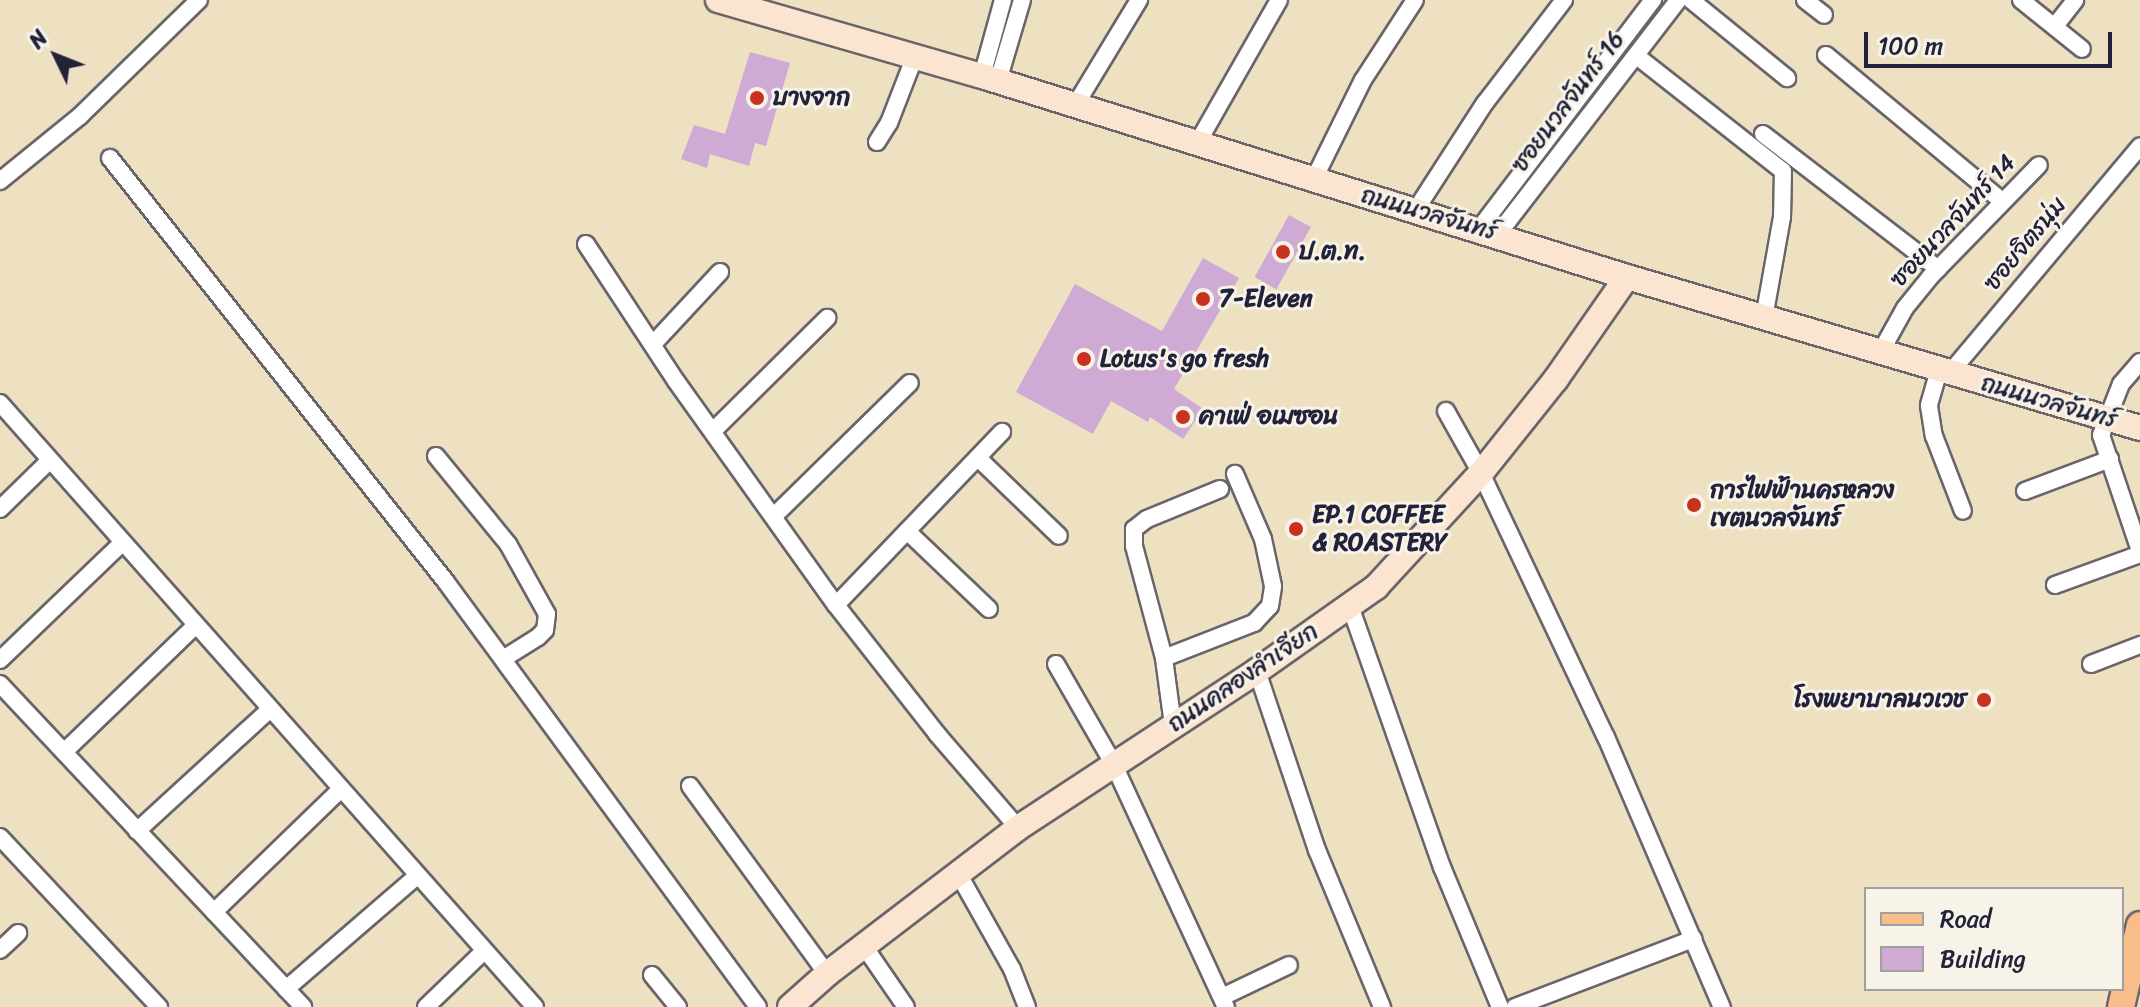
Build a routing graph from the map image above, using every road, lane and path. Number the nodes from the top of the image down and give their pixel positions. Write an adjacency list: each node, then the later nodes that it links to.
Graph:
1 (199, 0): 31 (street)
2 (718, 0): 19 (main road, ถนนนวลจันทร์)
3 (1003, 0): 21 (street)
4 (1022, 0): 21 (street)
5 (1139, 0): 23 (street)
6 (1279, 0): 26 (street)
7 (1415, 0): 30 (street)
8 (1564, 0): 33 (street)
9 (1653, 0): 34 (street)
10 (1678, 0): 34 (street, ซอยนวลจันทร์ 16)
11 (1691, 0): 22 (street)
12 (1805, 0): 15 (street)
13 (2021, 0): 16 (street)
14 (2075, 0): 16 (street)
15 (1824, 15)
16 (2055, 26): 17 (street)
17 (2082, 49)
18 (1826, 55): 32 (street)
19 (915, 56): 21 (main road, ถนนนวลจันทร์); 25 (street)
20 (1643, 61): 40 (street)
21 (990, 78): 23 (main road, ถนนนวลจันทร์)
22 (1787, 78)
23 (1076, 104): 26 (main road, ถนนนวลจันทร์)
24 (1763, 134): 36 (street)
25 (877, 142)
26 (1198, 142): 30 (main road, ถนนนวลจันทร์)
27 (2140, 146): 44 (street, ซอยจิตรนุ่ม)
28 (110, 158): 74 (street)
29 (2039, 165): 32 (street, ซอยนวลจันทร์ 14)
30 (1314, 179): 33 (main road, ถนนนวลจันทร์)
31 (0, 181)
32 (2002, 201): 36 (street, ซอยนวลจันทร์ 14)
33 (1415, 211): 34 (main road, ถนนนวลจันทร์)
34 (1489, 232): 38 (main road, ถนนนวลจันทร์)
35 (586, 244): 41 (street)
36 (1938, 269): 42 (street, ซอยนวลจันทร์ 14)
37 (720, 272): 41 (street)
38 (1627, 277): 40 (main road, ถนนนวลจันทร์); 56 (main road, ถนนคลองลำเจียก)
39 (827, 318): 50 (street)
40 (1764, 318): 42 (main road, ถนนนวลจันทร์)
41 (654, 343): 50 (street)
42 (1880, 353): 44 (main road, ถนนนวลจันทร์)
43 (2140, 362): 48 (street)
44 (1944, 372): 48 (main road, ถนนนวลจันทร์); 61 (street)
45 (910, 383): 62 (street)
46 (0, 403): 55 (street)
47 (1446, 411): 56 (street)
48 (2106, 418): 49 (main road, ถนนนวลจันทร์); 54 (street)
49 (2140, 428)
50 (713, 431): 62 (street)
51 (1002, 432): 53 (street)
52 (436, 456): 74 (street)
53 (978, 458): 63 (street); 64 (street)
54 (2110, 459): 59 (street); 66 (street)
55 (49, 461): 60 (street); 65 (street)
56 (1481, 473): 69 (main road, ถนนคลองลำเจียก); 94 (street)
57 (1235, 474): 73 (street)
58 (1220, 489): 73 (street)
59 (2025, 491)
60 (0, 509)
61 (1963, 511)
62 (774, 516): 68 (street)
63 (907, 531): 68 (street); 70 (street)
64 (1059, 536)
65 (122, 543): 71 (street); 75 (street)
66 (2140, 552): 67 (street)
67 (2055, 585)
68 (836, 605): 86 (street)
69 (1350, 606): 78 (main road, ถนนคลองลำเจียก); 113 (street)
70 (989, 609)
71 (195, 626): 80 (street); 82 (street)
72 (2140, 645): 77 (street)
73 (1164, 658): 81 (street)
74 (503, 659): 108 (street)
75 (0, 660)
76 (1056, 664): 83 (street)
77 (2091, 664)
78 (1257, 671): 81 (main road, ถนนคลองลำเจียก); 112 (street)
79 (0, 684): 82 (street)
80 (269, 710): 85 (street); 87 (street)
81 (1173, 725): 83 (main road, ถนนคลองลำเจียก)
82 (64, 752): 87 (street)
83 (1114, 765): 86 (main road, ถนนคลองลำเจียก); 102 (street)
84 (690, 786): 99 (street)
85 (340, 790): 90 (street); 91 (street)
86 (1018, 828): 89 (main road, ถนนคลองลำเจียก)
87 (137, 831): 91 (street)
88 (0, 837): 103 (street)
89 (959, 875): 95 (main road, ถนนคลองลำเจียก); 111 (street)
90 (417, 876): 97 (street); 101 (street)
91 (214, 912): 101 (street)
92 (2140, 925): 116 (main road)
93 (18, 933): 96 (street)
94 (1693, 939): 114 (street); 115 (street)
95 (864, 946): 99 (main road, ถนนคลองลำเจียก); 110 (street)
96 (0, 950)
97 (484, 951): 105 (street); 106 (street)
98 (1289, 965): 102 (street)
99 (827, 974): 109 (main road, ถนนคลองลำเจียก)
100 (652, 975): 107 (street)
101 (286, 989): 104 (street)
102 (1224, 1002)
103 (159, 1007)
104 (303, 1007)
105 (426, 1007)
106 (535, 1007)
107 (678, 1007)
108 (758, 1007)
109 (790, 1007)
110 (906, 1007)
111 (1027, 1007)
112 (1382, 1007)
113 (1500, 1007)
114 (1515, 1007)
115 (1722, 1007)
116 (2121, 1007)

